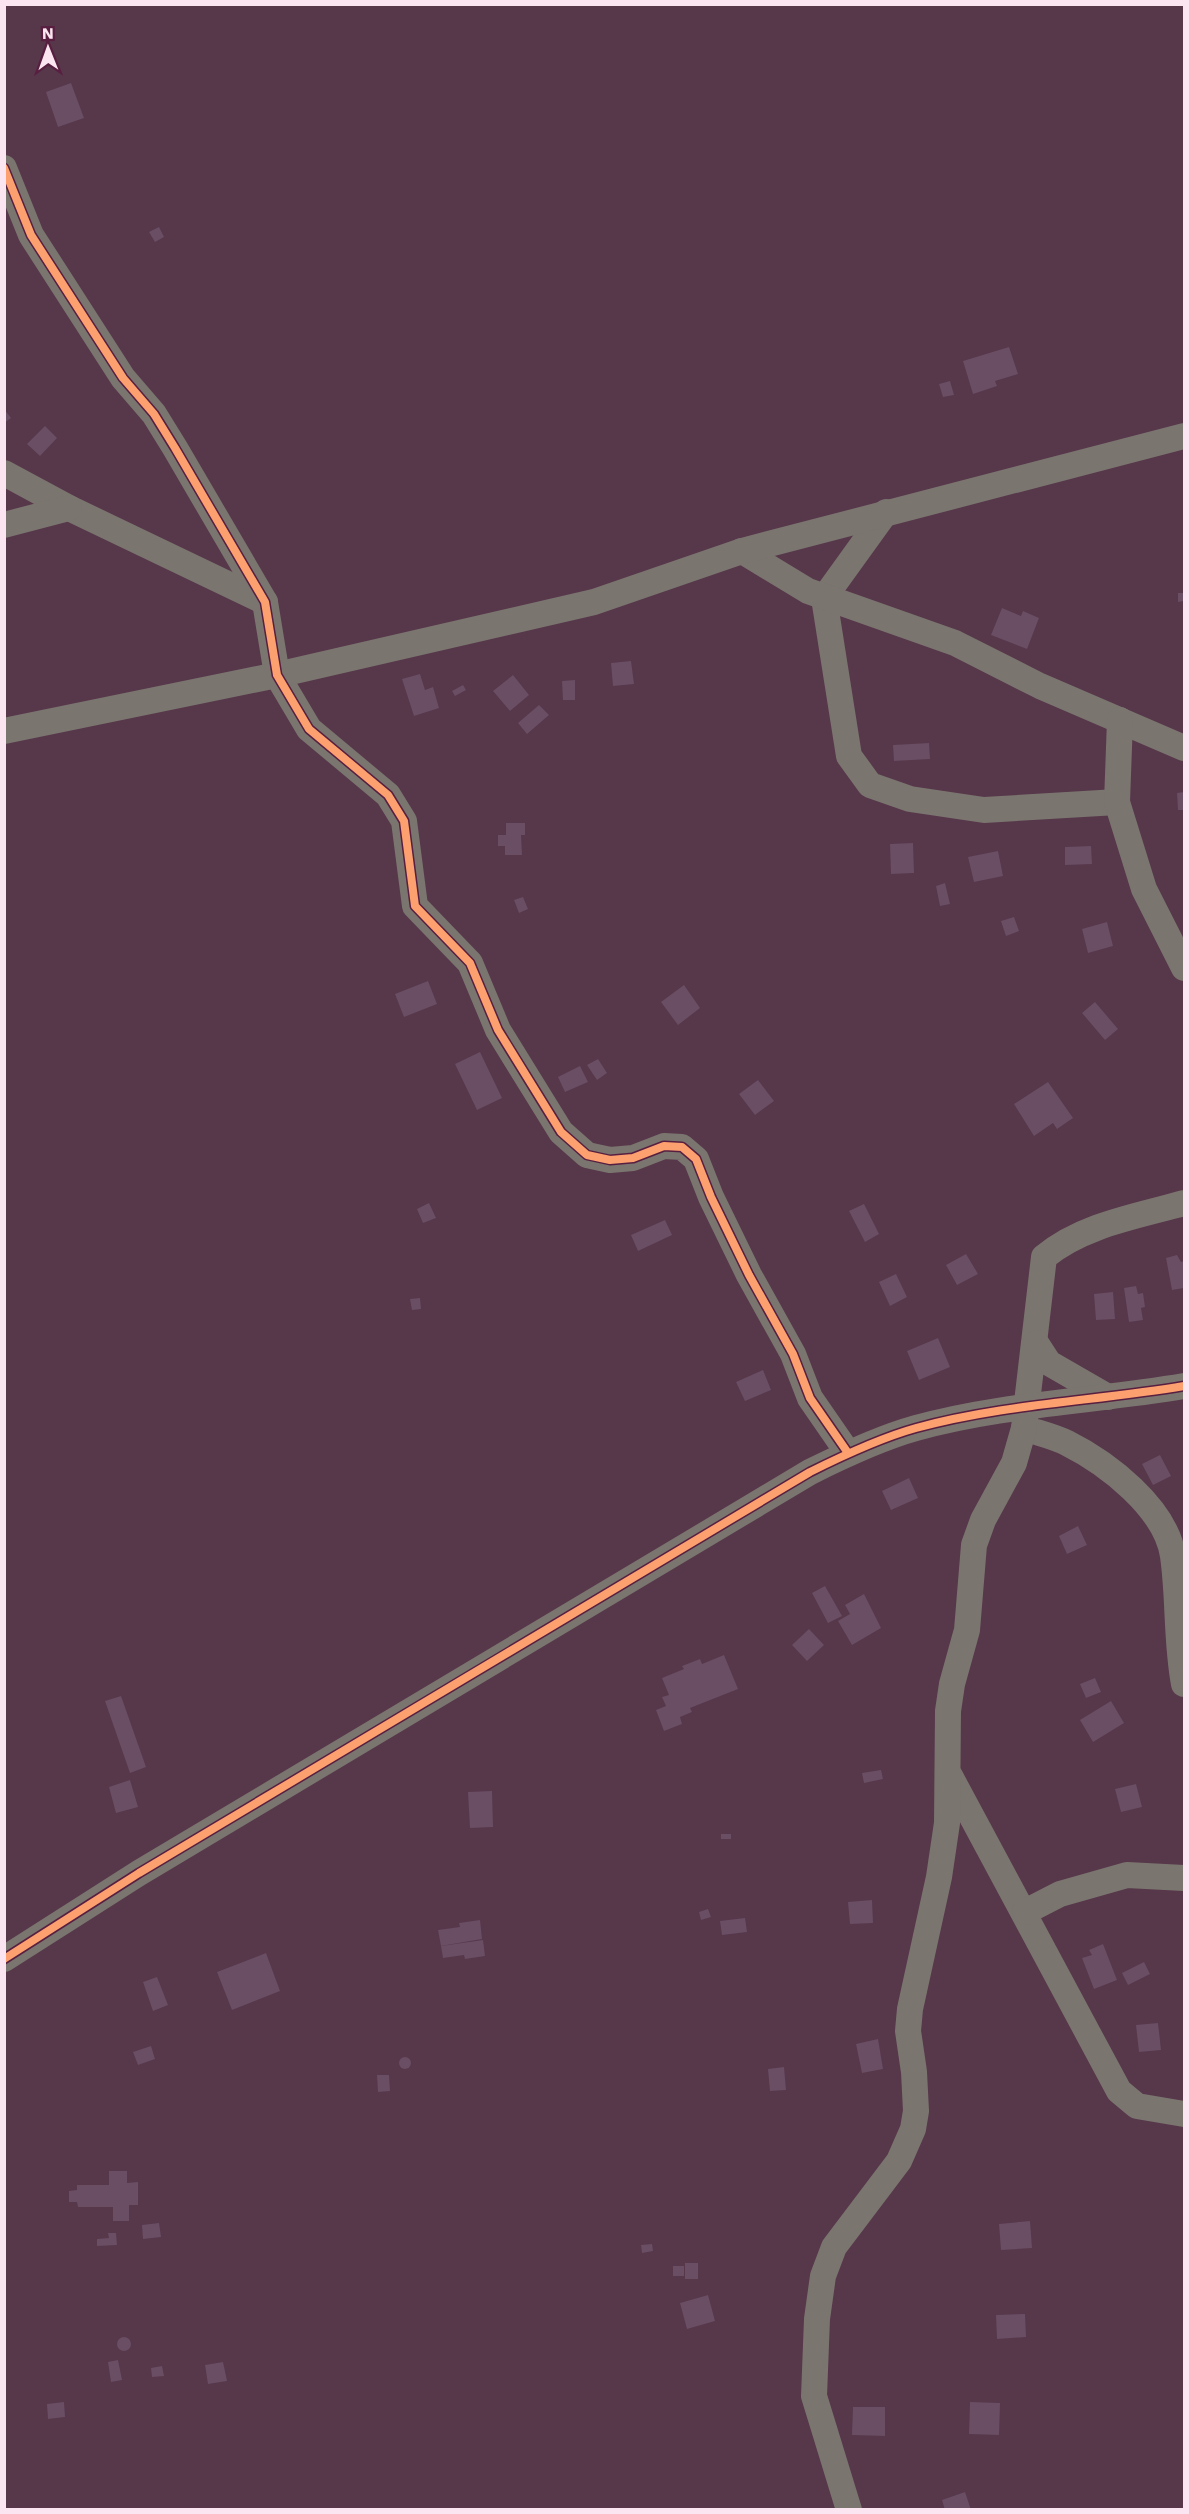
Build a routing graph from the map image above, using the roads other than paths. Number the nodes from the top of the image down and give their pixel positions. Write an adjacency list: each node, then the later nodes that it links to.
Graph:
1 (4, 168): 9 (street)
2 (1185, 436): 5 (street)
3 (4, 473): 4 (street)
4 (69, 508): 6 (street); 9 (street)
5 (886, 512): 7 (street); 8 (street)
6 (4, 525)
7 (742, 551): 8 (street); 10 (street)
8 (824, 598): 11 (street); 14 (street)
9 (265, 602): 10 (street)
10 (277, 675): 12 (street); 21 (street)
11 (1120, 720): 13 (street); 14 (street)
12 (4, 730)
13 (1185, 748)
14 (1117, 802): 15 (street)
15 (1185, 968)
16 (1185, 1203): 17 (street)
17 (1036, 1343): 19 (street); 20 (street)
18 (1185, 1386): 19 (street)
19 (1108, 1397): 20 (street)
20 (1024, 1418): 21 (street); 22 (street); 24 (street)
21 (848, 1453): 27 (street)
22 (1179, 1547): 23 (street)
23 (1185, 1684)
24 (950, 1776): 26 (street); 29 (street)
25 (1185, 1878): 26 (street)
26 (1025, 1912): 28 (street)
27 (4, 1959)
28 (1185, 2114)
29 (849, 2510)

